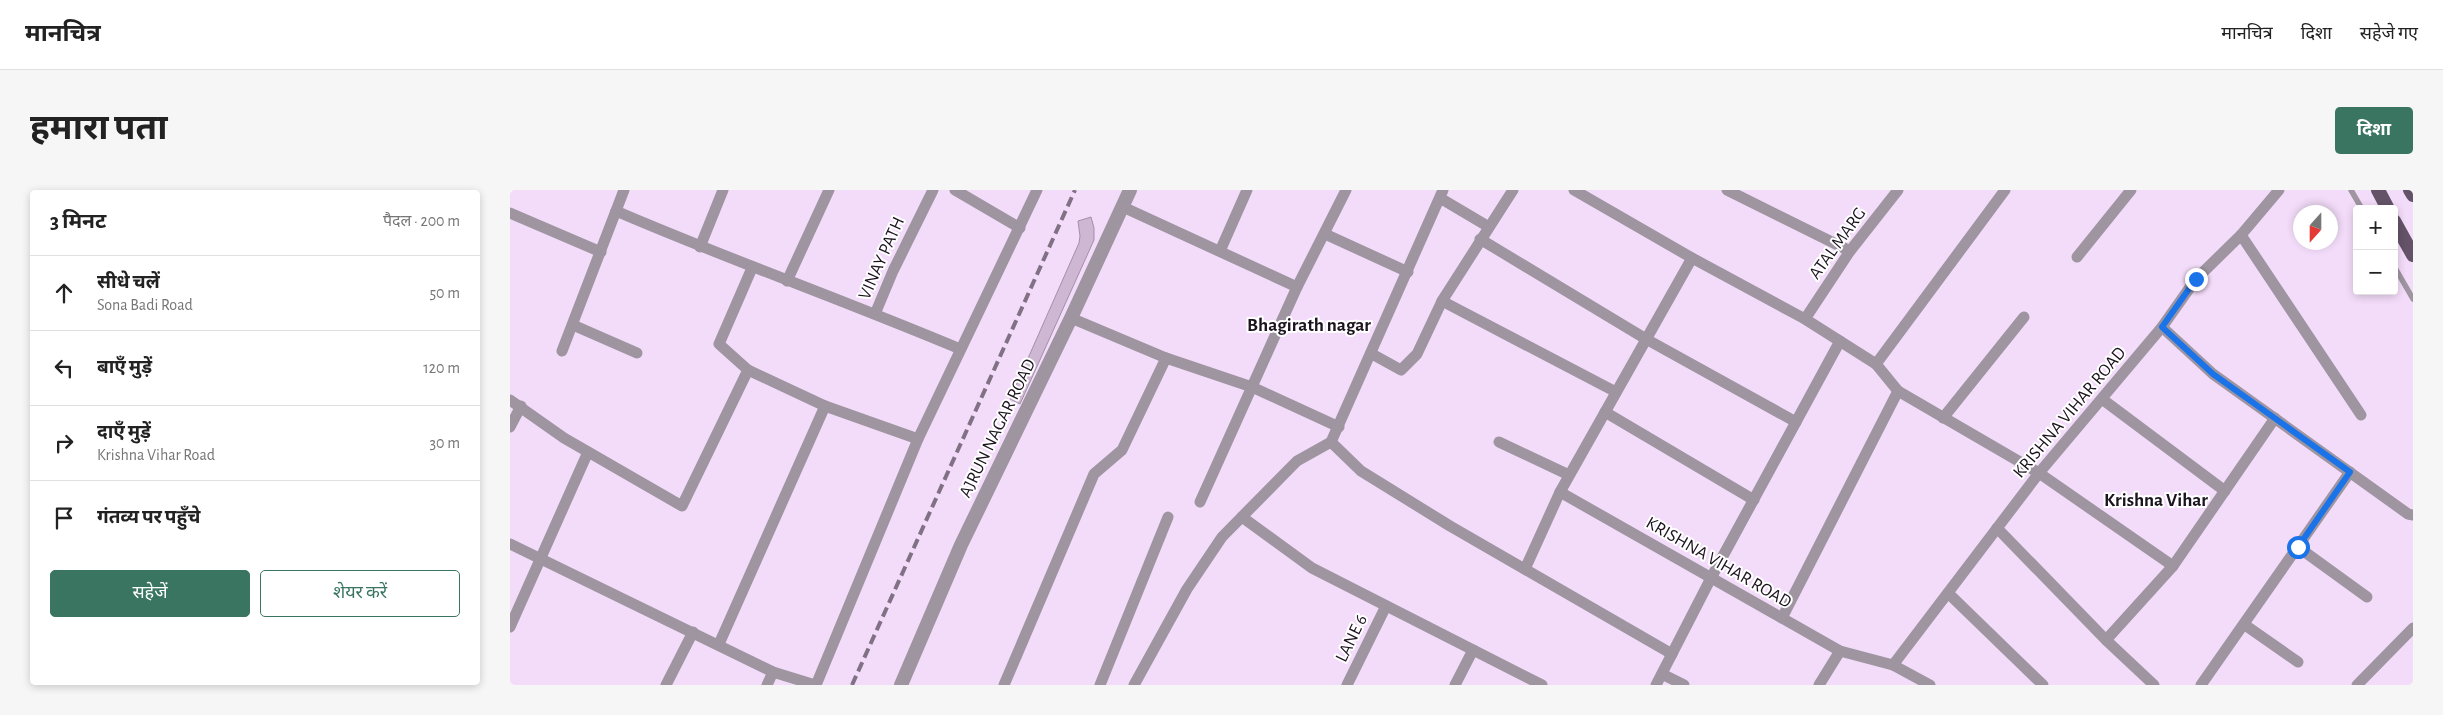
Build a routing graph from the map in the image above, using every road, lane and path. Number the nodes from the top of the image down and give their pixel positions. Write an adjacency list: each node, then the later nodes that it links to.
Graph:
1 (624, 190): 25 (street)
2 (723, 190): 33 (street)
3 (829, 190): 43 (street)
4 (933, 190): 47 (street, VINAY PATH)
5 (955, 190): 29 (street)
6 (1036, 190): 29 (street)
7 (1130, 190): 24 (street, AJRUN NAGAR ROAD)
8 (1247, 190): 34 (street)
9 (1346, 190): 30 (street)
10 (1514, 190): 27 (street)
11 (1574, 190): 39 (street)
12 (1727, 190): 35 (street)
13 (1898, 190): 35 (street, ATAL MARG)
14 (2005, 190): 60 (street)
15 (2131, 190): 38 (street)
16 (2279, 190): 31 (street, KRISHNA VIHAR ROAD)
17 (2351, 190): 22 (lane)
18 (2378, 190): 23 (main road)
19 (2410, 190): 21 (main road)
20 (1442, 194): 27 (street); 41 (street)
21 (2413, 195)
22 (2360, 205)
23 (2386, 205)
24 (1122, 207): 34 (street); 48 (street, AJRUN NAGAR ROAD)
25 (616, 211): 33 (street); 36 (street)
26 (510, 213): 36 (street)
27 (1489, 227): 32 (street)
28 (2398, 227): 37 (main road)
29 (1020, 228): 55 (street)
30 (1325, 234): 41 (street); 44 (street)
31 (2241, 235): 52 (street, KRISHNA VIHAR ROAD); 69 (street)
32 (1480, 240): 46 (street); 53 (street)
33 (700, 247): 40 (street)
34 (1220, 251): 44 (street)
35 (1850, 251): 50 (street, ATAL MARG)
36 (601, 252): 51 (street)
37 (2413, 255)
38 (2077, 257)
39 (1692, 258): 50 (street); 53 (street)
40 (752, 268): 43 (street); 61 (street)
41 (1408, 272): 58 (street)
42 (2398, 273): 45 (lane)
43 (787, 280): 47 (street)
44 (1297, 287): 62 (street)
45 (2413, 299)
46 (1442, 301): 58 (street); 64 (street)
47 (876, 314): 55 (street)
48 (1071, 318): 59 (street); 117 (street, AJRUN NAGAR ROAD)
49 (2024, 318): 70 (street)
50 (1805, 319): 54 (street)
51 (573, 325): 56 (street); 57 (street)
52 (2162, 327): 65 (street, KRISHNA VIHAR ROAD); 71 (street)
53 (1646, 339): 64 (street); 72 (street)
54 (1840, 341): 60 (street); 72 (street)
55 (960, 349): 75 (street)
56 (562, 351)
57 (637, 353)
58 (1372, 354): 74 (street)
59 (1166, 358): 62 (street); 118 (street)
60 (1876, 364): 63 (street)
61 (748, 370): 67 (street); 78 (street)
62 (1252, 387): 74 (street); 85 (street)
63 (1898, 391): 70 (street); 99 (street)
64 (1616, 392): 68 (street)
65 (2102, 399): 80 (street, KRISHNA VIHAR ROAD); 82 (street)
66 (515, 403): 73 (street); 78 (street)
67 (825, 406): 75 (street); 105 (street)
68 (1605, 412): 81 (street); 84 (street)
69 (2361, 415)
70 (1942, 418): 80 (street)
71 (2275, 418): 79 (street); 82 (street)
72 (1796, 422): 84 (street)
73 (510, 427)
74 (1339, 427): 76 (street)
75 (918, 439): 116 (street)
76 (1331, 442): 88 (street); 94 (street)
77 (1499, 442): 81 (street)
78 (588, 452): 92 (street)
79 (2350, 472): 86 (street); 91 (street)
80 (2039, 473): 89 (street, KRISHNA VIHAR ROAD); 93 (street)
81 (1569, 475): 83 (street)
82 (2225, 491): 93 (street)
83 (1560, 492): 94 (street); 95 (street, KRISHNA VIHAR ROAD)
84 (1754, 500): 95 (street)
85 (1200, 502)
86 (2413, 515)
87 (1168, 517): 119 (street)
88 (1242, 517): 98 (street); 120 (street)
89 (1998, 528): 96 (street, KRISHNA VIHAR ROAD); 104 (street)
90 (510, 544): 92 (street)
91 (2298, 547): 97 (street); 100 (street)
92 (542, 559): 101 (street); 103 (street)
93 (2173, 566): 104 (street)
94 (1525, 569): 108 (street)
95 (1711, 578): 99 (street, KRISHNA VIHAR ROAD); 108 (street)
96 (1948, 593): 110 (street, KRISHNA VIHAR ROAD); 127 (street)
97 (2367, 597)
98 (1386, 606): 106 (street); 121 (street, LANE 6)
99 (1782, 618): 107 (street, KRISHNA VIHAR ROAD)
100 (2244, 625): 109 (street); 129 (street)
101 (510, 627)
102 (2413, 628): 130 (street)
103 (693, 632): 105 (street); 114 (street)
104 (2106, 640): 128 (street)
105 (719, 644): 111 (street)
106 (1473, 650): 122 (street); 123 (street)
107 (1840, 651): 110 (street, KRISHNA VIHAR ROAD); 126 (street)
108 (1672, 654): 112 (street)
109 (2298, 662)
110 (1894, 665): 113 (street, KRISHNA VIHAR ROAD)
111 (774, 672): 115 (street); 116 (street)
112 (1662, 674): 124 (street); 125 (street)
113 (1923, 683)
114 (666, 685)
115 (767, 685)
116 (816, 685)
117 (901, 685)
118 (1004, 685)
119 (1100, 685)
120 (1134, 685)
121 (1347, 685)
122 (1455, 685)
123 (1541, 685)
124 (1656, 685)
125 (1684, 685)
126 (1819, 685)
127 (2043, 685)
128 (2154, 685)
129 (2201, 685)
130 (2357, 685)

